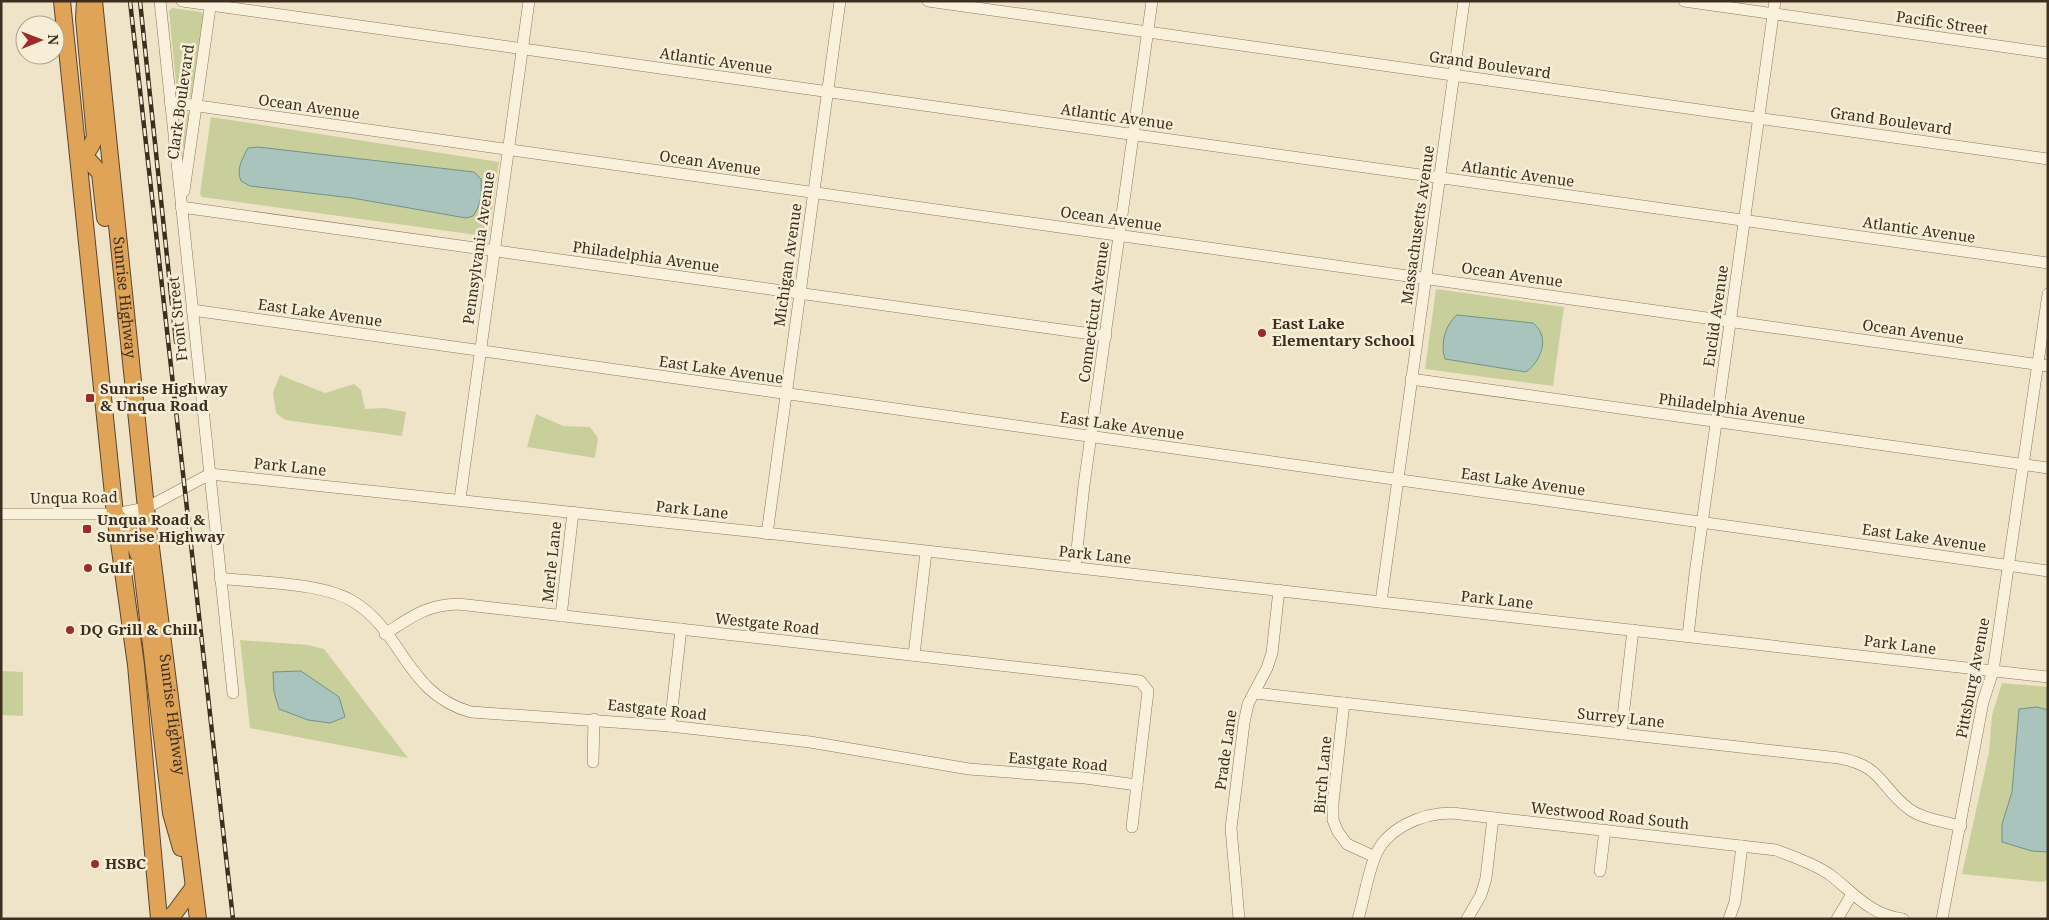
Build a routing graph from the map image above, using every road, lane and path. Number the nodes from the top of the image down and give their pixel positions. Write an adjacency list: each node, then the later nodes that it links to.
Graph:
1 (62, 1): 25 (highway, Sunrise Highway)
2 (85, 1): 25 (highway)
3 (94, 1): 42 (highway, Sunrise Highway)
4 (160, 1): 20 (street, Front Street)
5 (182, 1): 13 (street, Atlantic Avenue)
6 (529, 1): 16 (street, Pennsylvania Avenue)
7 (840, 1): 19 (street, Michigan Avenue)
8 (928, 1): 15 (street, Grand Boulevard)
9 (1152, 1): 15 (street, Connecticut Avenue)
10 (1464, 1): 18 (street, Massachusetts Avenue)
11 (1684, 1): 14 (street, Pacific Street)
12 (1775, 1): 14 (street, Euclid Avenue)
13 (211, 3): 16 (street, Atlantic Avenue); 21 (street, Clark Boulevard)
14 (1773, 14): 17 (street, Pacific Street); 22 (street, Euclid Avenue)
15 (1148, 32): 18 (street, Grand Boulevard); 23 (street, Connecticut Avenue)
16 (522, 49): 19 (street, Atlantic Avenue); 24 (street, Pennsylvania Avenue)
17 (2048, 52)
18 (1454, 75): 22 (street, Grand Boulevard); 27 (street, Massachusetts Avenue)
19 (828, 92): 23 (street, Atlantic Avenue); 28 (street, Michigan Avenue)
20 (170, 102): 21 (street, Ocean Avenue); 29 (street, Front Street)
21 (196, 106): 24 (street, Ocean Avenue); 29 (street, Clark Boulevard)
22 (1759, 118): 26 (street, Grand Boulevard); 30 (street, Euclid Avenue)
23 (1134, 135): 27 (street, Atlantic Avenue); 31 (street, Connecticut Avenue)
24 (508, 150): 28 (street, Ocean Avenue); 32 (street, Pennsylvania Avenue)
25 (81, 155): 42 (highway); 55 (highway, Sunrise Highway)
26 (2048, 159)
27 (1439, 178): 30 (street, Atlantic Avenue); 34 (street, Massachusetts Avenue)
28 (814, 193): 31 (street, Ocean Avenue); 35 (street, Michigan Avenue)
29 (181, 207): 32 (street, Philadelphia Avenue); 37 (street, Front Street)
30 (1744, 221): 33 (street, Atlantic Avenue); 38 (street, Euclid Avenue)
31 (1120, 235): 34 (street, Ocean Avenue); 39 (street, Connecticut Avenue)
32 (494, 251): 35 (street, Philadelphia Avenue); 40 (street, Pennsylvania Avenue)
33 (2048, 264)
34 (1425, 278): 38 (street, Ocean Avenue); 43 (street, Massachusetts Avenue)
35 (799, 293): 39 (street, Philadelphia Avenue); 44 (street, Michigan Avenue)
36 (2048, 294): 41 (street, Pittsburg Avenue)
37 (192, 310): 40 (street, East Lake Avenue); 49 (street, Front Street)
38 (1730, 321): 41 (street, Ocean Avenue); 45 (street, Euclid Avenue)
39 (1106, 336): 46 (street, Connecticut Avenue)
40 (480, 351): 44 (street, East Lake Avenue); 51 (street, Pennsylvania Avenue)
41 (2043, 365): 47 (street, Pittsburg Avenue)
42 (133, 375): 52 (highway, Sunrise Highway)
43 (1412, 379): 45 (street, Philadelphia Avenue); 50 (street, Massachusetts Avenue)
44 (785, 394): 46 (street, East Lake Avenue); 57 (street, Michigan Avenue)
45 (1716, 422): 47 (street, Philadelphia Avenue); 56 (street, Euclid Avenue)
46 (1091, 437): 50 (street, East Lake Avenue); 60 (street, Connecticut Avenue)
47 (2023, 465): 48 (street, Philadelphia Avenue); 59 (street, Pittsburg Avenue)
48 (2048, 468)
49 (210, 474): 51 (street, Park Lane); 52 (street); 62 (street, Front Street)
50 (1398, 480): 56 (street, East Lake Avenue); 64 (street, Massachusetts Avenue)
51 (460, 499): 53 (street, Park Lane)
52 (146, 508): 55 (street, Unqua Road); 78 (highway, Sunrise Highway)
53 (573, 512): 57 (street, Park Lane); 65 (street, Merle Lane)
54 (1, 514): 55 (street, Unqua Road)
55 (115, 514): 71 (highway, Sunrise Highway); 77 (highway)
56 (1702, 522): 59 (street, East Lake Avenue); 69 (street, Euclid Avenue)
57 (767, 534): 58 (street, Park Lane)
58 (926, 552): 60 (street, Park Lane); 70 (street)
59 (2008, 566): 61 (street, East Lake Avenue); 72 (street, Pittsburg Avenue)
60 (1075, 568): 63 (street, Park Lane)
61 (2048, 571)
62 (220, 578): 68 (street, Eastgate Road); 74 (street, Front Street)
63 (1279, 590): 64 (street, Park Lane); 75 (street, Prade Lane)
64 (1381, 602): 67 (street, Park Lane)
65 (561, 616): 66 (street, Westgate Road); 68 (street, Westgate Road)
66 (681, 629): 70 (street, Westgate Road); 80 (street)
67 (1632, 630): 69 (street, Park Lane); 81 (street)
68 (385, 634): 79 (street, Eastgate Road)
69 (1688, 636): 72 (street, Park Lane)
70 (914, 655): 83 (street, Westgate Road)
71 (136, 665): 77 (highway); 95 (highway, Sunrise Highway)
72 (1993, 671): 73 (street, Park Lane); 85 (street, Pittsburg Avenue)
73 (2048, 677)
74 (233, 693)
75 (1255, 693): 76 (street, Surrey Lane); 98 (street, Prade Lane)
76 (1344, 703): 81 (street, Surrey Lane); 89 (street, Birch Lane)
77 (158, 706): 78 (highway); 90 (highway)
78 (173, 718): 90 (highway, Sunrise Highway)
79 (594, 720): 80 (street, Eastgate Road); 82 (street)
80 (670, 726): 83 (street, Eastgate Road)
81 (1620, 734): 85 (street, Surrey Lane)
82 (593, 762)
83 (1137, 785): 86 (street)
84 (1493, 818): 87 (street, Westwood Road South); 89 (street, Westwood Road South); 94 (street)
85 (1961, 826): 103 (street, Pittsburg Avenue)
86 (1132, 828)
87 (1605, 830): 88 (street, Westwood Road South); 91 (street)
88 (1742, 846): 93 (street, Westwood Road South); 100 (street)
89 (1375, 857): 99 (street, Westwood Road South)
90 (190, 871): 92 (highway, Sunrise Highway)
91 (1600, 871)
92 (193, 888): 96 (highway); 97 (highway, Sunrise Highway)
93 (1852, 894): 101 (street); 102 (street, Westwood Road South)
94 (1471, 917)
95 (159, 919)
96 (164, 919)
97 (198, 919)
98 (1239, 919)
99 (1358, 919)
100 (1729, 919)
101 (1838, 919)
102 (1903, 919)
103 (1942, 919)

